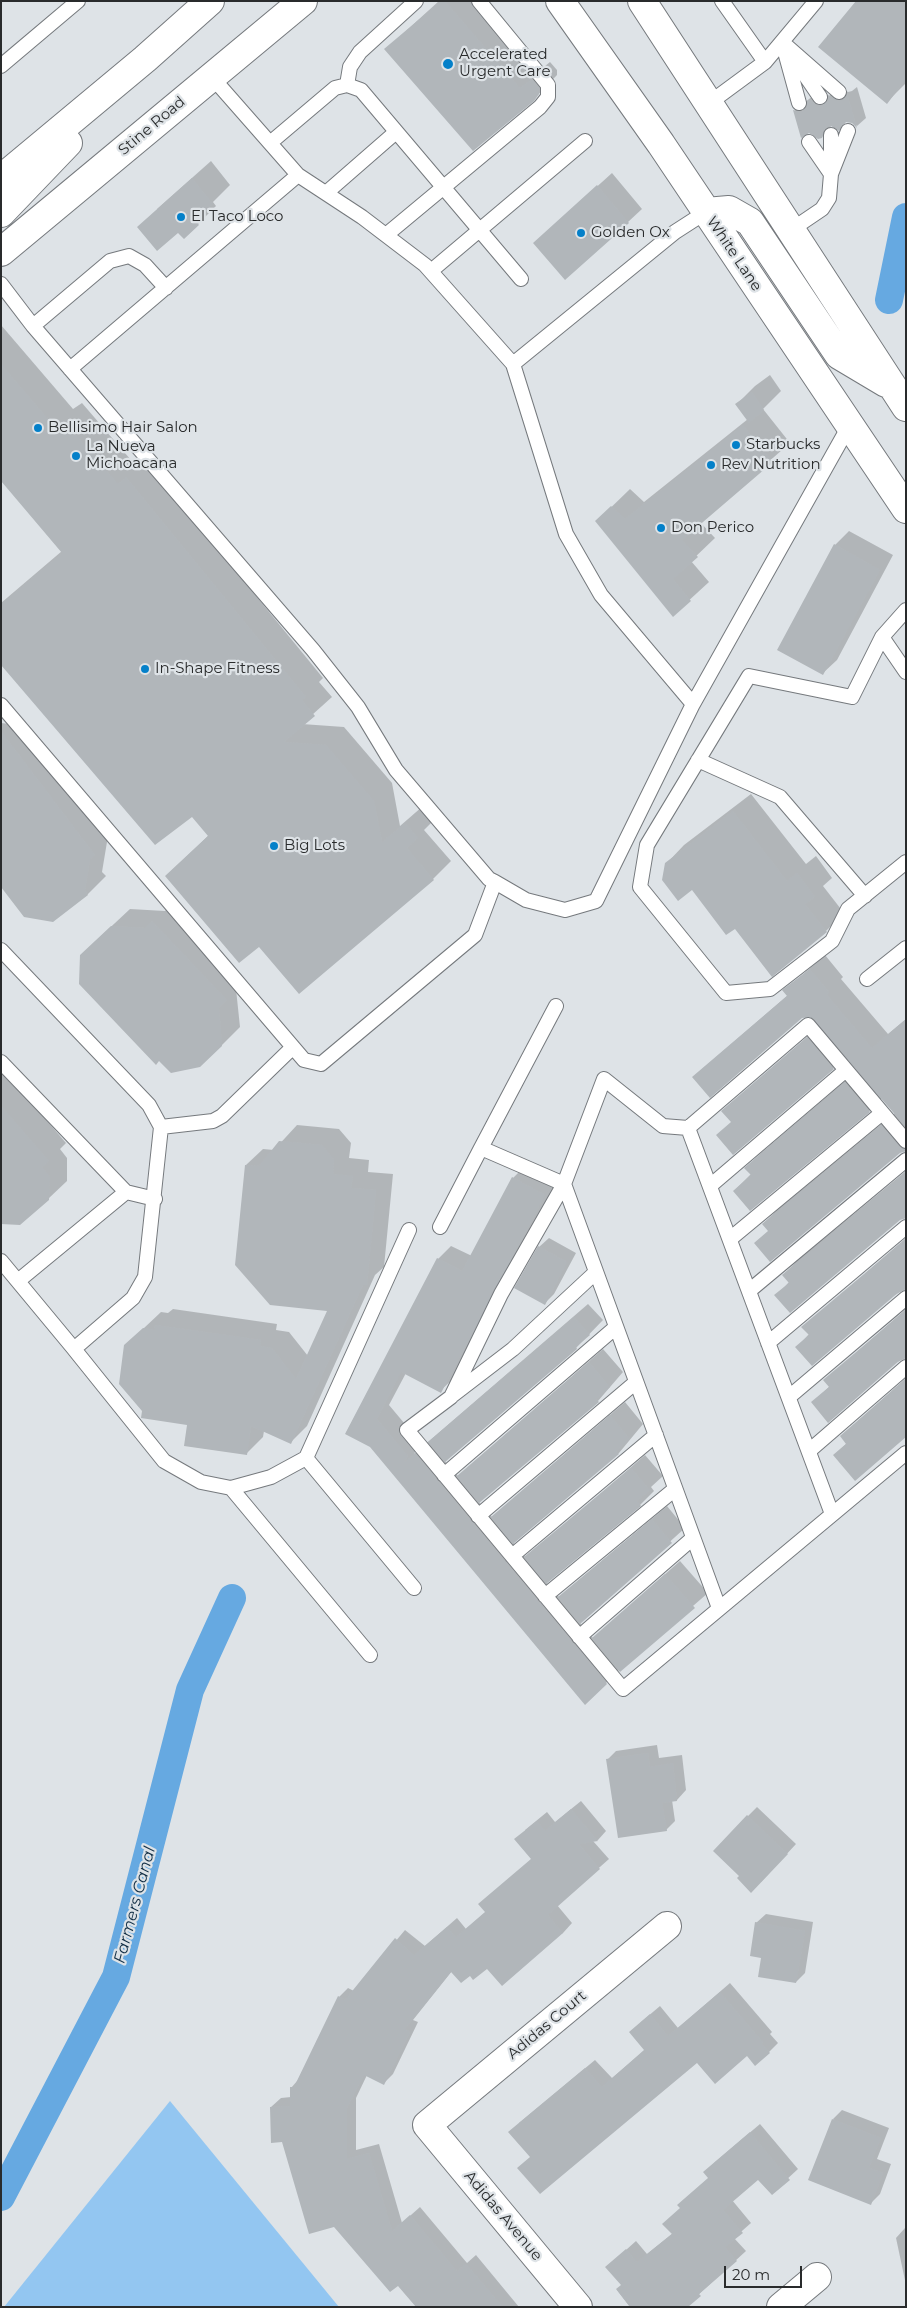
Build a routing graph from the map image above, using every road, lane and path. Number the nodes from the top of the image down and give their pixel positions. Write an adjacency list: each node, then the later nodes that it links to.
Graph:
1 (78, 1): 12 (lane)
2 (210, 1): 29 (main road)
3 (303, 1): 13 (main road, Stine Road)
4 (416, 1): 14 (lane)
5 (480, 1): 27 (lane)
6 (560, 1): 30 (main road, White Lane)
7 (642, 1): 18 (main road)
8 (722, 1): 11 (lane)
9 (816, 1): 10 (lane)
10 (782, 42): 11 (lane); 15 (lane); 16 (lane); 17 (lane)
11 (765, 62): 18 (lane)
12 (1, 66)
13 (211, 76): 24 (lane); 34 (main road, Stine Road)
14 (347, 85): 20 (lane); 24 (lane)
15 (839, 92)
16 (820, 97)
17 (799, 103)
18 (708, 104): 31 (main road)
19 (848, 131): 25 (lane)
20 (396, 132): 27 (lane); 28 (lane)
21 (831, 135): 25 (lane)
22 (585, 141): 32 (lane)
23 (809, 142): 25 (lane)
24 (270, 143): 26 (lane)
25 (831, 174): 31 (lane)
26 (298, 175): 28 (lane); 38 (lane)
27 (443, 187): 32 (lane); 33 (lane)
28 (326, 193): 33 (lane)
29 (4, 195)
30 (706, 212): 40 (lane); 42 (main road); 43 (main road, White Lane)
31 (791, 230): 42 (main road)
32 (478, 231): 35 (lane); 36 (lane)
33 (386, 235): 35 (lane)
34 (1, 252)
35 (431, 271): 40 (lane)
36 (520, 280)
37 (1, 284): 39 (lane)
38 (166, 288): 39 (lane); 41 (lane)
39 (33, 326): 41 (lane)
40 (513, 364): 48 (lane)
41 (70, 369): 52 (lane)
42 (900, 395)
43 (849, 426): 44 (main road, White Lane); 48 (lane)
44 (906, 509)
45 (906, 610): 46 (lane)
46 (882, 637): 47 (lane); 50 (lane)
47 (906, 672)
48 (693, 704): 52 (lane)
49 (1, 705): 58 (lane)
50 (698, 760): 53 (lane); 53 (lane)
51 (906, 862): 53 (lane)
52 (495, 882): 58 (lane)
53 (865, 896)
54 (906, 948): 56 (lane)
55 (1, 950): 62 (lane)
56 (867, 979)
57 (556, 1006): 65 (lane)
58 (292, 1048): 62 (lane)
59 (1, 1062): 69 (lane)
60 (846, 1070): 61 (lane); 63 (lane); 68 (lane)
61 (882, 1113): 64 (lane); 74 (lane)
62 (161, 1127): 70 (lane)
63 (688, 1128): 67 (lane); 68 (lane)
64 (906, 1141)
65 (481, 1148): 67 (lane); 71 (lane)
66 (906, 1160): 78 (lane)
67 (564, 1184): 76 (lane); 85 (lane)
68 (710, 1186): 74 (lane)
69 (126, 1192): 70 (lane); 77 (lane)
70 (155, 1200): 82 (lane)
71 (440, 1227)
72 (906, 1227): 81 (lane)
73 (409, 1230): 90 (lane)
74 (730, 1239): 78 (lane)
75 (1, 1261): 77 (lane)
76 (596, 1272): 80 (lane); 85 (lane)
77 (18, 1281): 82 (lane)
78 (749, 1291): 81 (lane)
79 (906, 1298): 86 (lane)
80 (616, 1327): 84 (lane); 91 (lane)
81 (768, 1343): 86 (lane)
82 (74, 1349): 92 (lane)
83 (906, 1367): 88 (lane)
84 (636, 1382): 87 (lane); 95 (lane)
85 (451, 1397): 91 (lane)
86 (789, 1397): 88 (lane)
87 (656, 1435): 93 (lane); 97 (lane)
88 (809, 1451): 94 (lane)
89 (906, 1453): 94 (lane)
90 (306, 1458): 92 (lane); 98 (lane)
91 (444, 1475): 95 (lane)
92 (231, 1488): 102 (lane)
93 (675, 1488): 96 (lane); 99 (lane)
94 (832, 1514): 100 (lane)
95 (478, 1516): 97 (lane)
96 (693, 1538): 100 (lane); 101 (lane)
97 (512, 1556): 99 (lane)
98 (414, 1588)
99 (545, 1596): 101 (lane)
100 (719, 1608): 101 (lane)
101 (579, 1637)
102 (370, 1655)
103 (667, 1926): 104 (main road, Adidas Court)
104 (427, 2125): 106 (main road, Adidas Avenue)
105 (817, 2277): 107 (main road)
106 (578, 2307)
107 (781, 2307)

